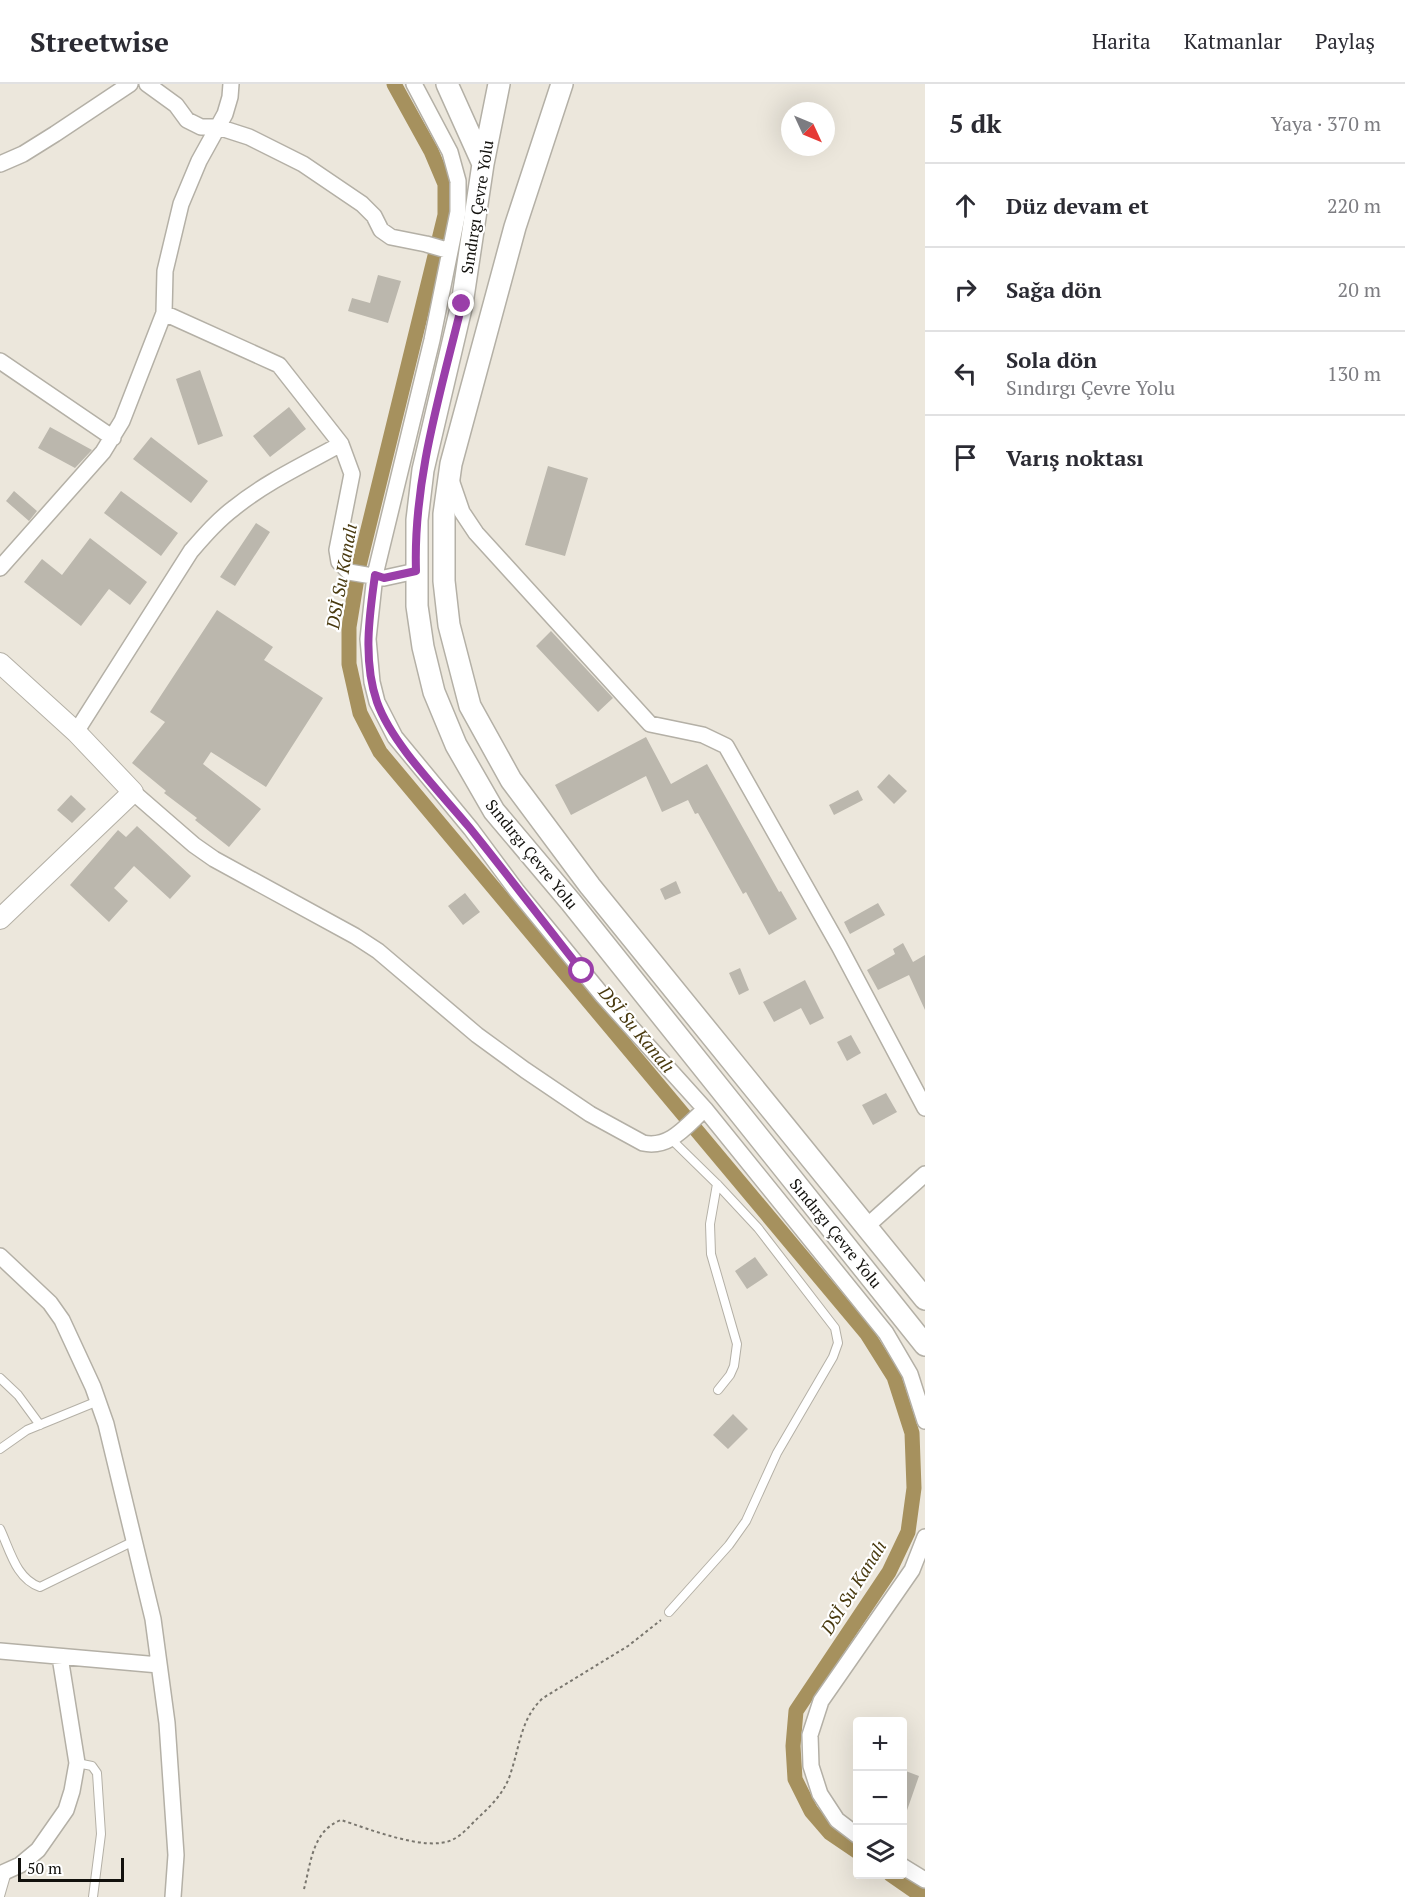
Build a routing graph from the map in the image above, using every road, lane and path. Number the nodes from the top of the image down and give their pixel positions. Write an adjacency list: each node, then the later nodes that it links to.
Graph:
1 (130, 84): 9 (street)
2 (147, 84): 8 (street)
3 (231, 84): 8 (street)
4 (414, 84): 11 (street)
5 (447, 84): 10 (main road)
6 (499, 84): 10 (main road, Sındırgı Çevre Yolu)
7 (562, 84): 16 (main road, Sındırgı Çevre Yolu)
8 (218, 127): 11 (street); 12 (street)
9 (0, 164)
10 (483, 165): 18 (main road, Sındırgı Çevre Yolu)
11 (447, 250): 19 (street)
12 (164, 313): 14 (street); 15 (street)
13 (0, 361): 14 (street)
14 (113, 438): 17 (street)
15 (341, 444): 19 (street); 21 (street)
16 (450, 477): 24 (street); 30 (main road, Sındırgı Çevre Yolu)
17 (0, 568)
18 (416, 571): 19 (street); 27 (main road, Sındırgı Çevre Yolu)
19 (372, 575): 25 (street)
20 (0, 663): 21 (street)
21 (76, 732): 22 (street)
22 (133, 792): 23 (street); 26 (street)
23 (0, 919)
24 (925, 1108)
25 (701, 1112): 26 (street); 37 (street)
26 (677, 1134): 29 (lane)
27 (761, 1140): 30 (main road); 33 (main road, Sındırgı Çevre Yolu)
28 (925, 1174): 30 (street)
29 (717, 1184): 35 (lane); 43 (lane)
30 (867, 1226): 32 (main road, Sındırgı Çevre Yolu)
31 (2, 1264): 36 (street)
32 (925, 1299)
33 (925, 1345)
34 (0, 1378): 38 (lane)
35 (718, 1390)
36 (98, 1401): 38 (lane); 42 (street)
37 (925, 1421)
38 (40, 1425): 39 (lane)
39 (0, 1449)
40 (0, 1529): 42 (lane)
41 (925, 1537): 48 (street)
42 (134, 1541): 46 (street)
43 (669, 1612): 52 (path)
44 (0, 1652): 45 (street)
45 (60, 1657): 46 (street); 47 (street)
46 (159, 1665): 55 (street)
47 (77, 1763): 50 (street); 54 (lane)
48 (853, 1832)
49 (907, 1869): 51 (street)
50 (4, 1872): 53 (lane)
51 (925, 1880)
52 (304, 1889)
53 (0, 1896)
54 (93, 1897)
55 (173, 1897)

